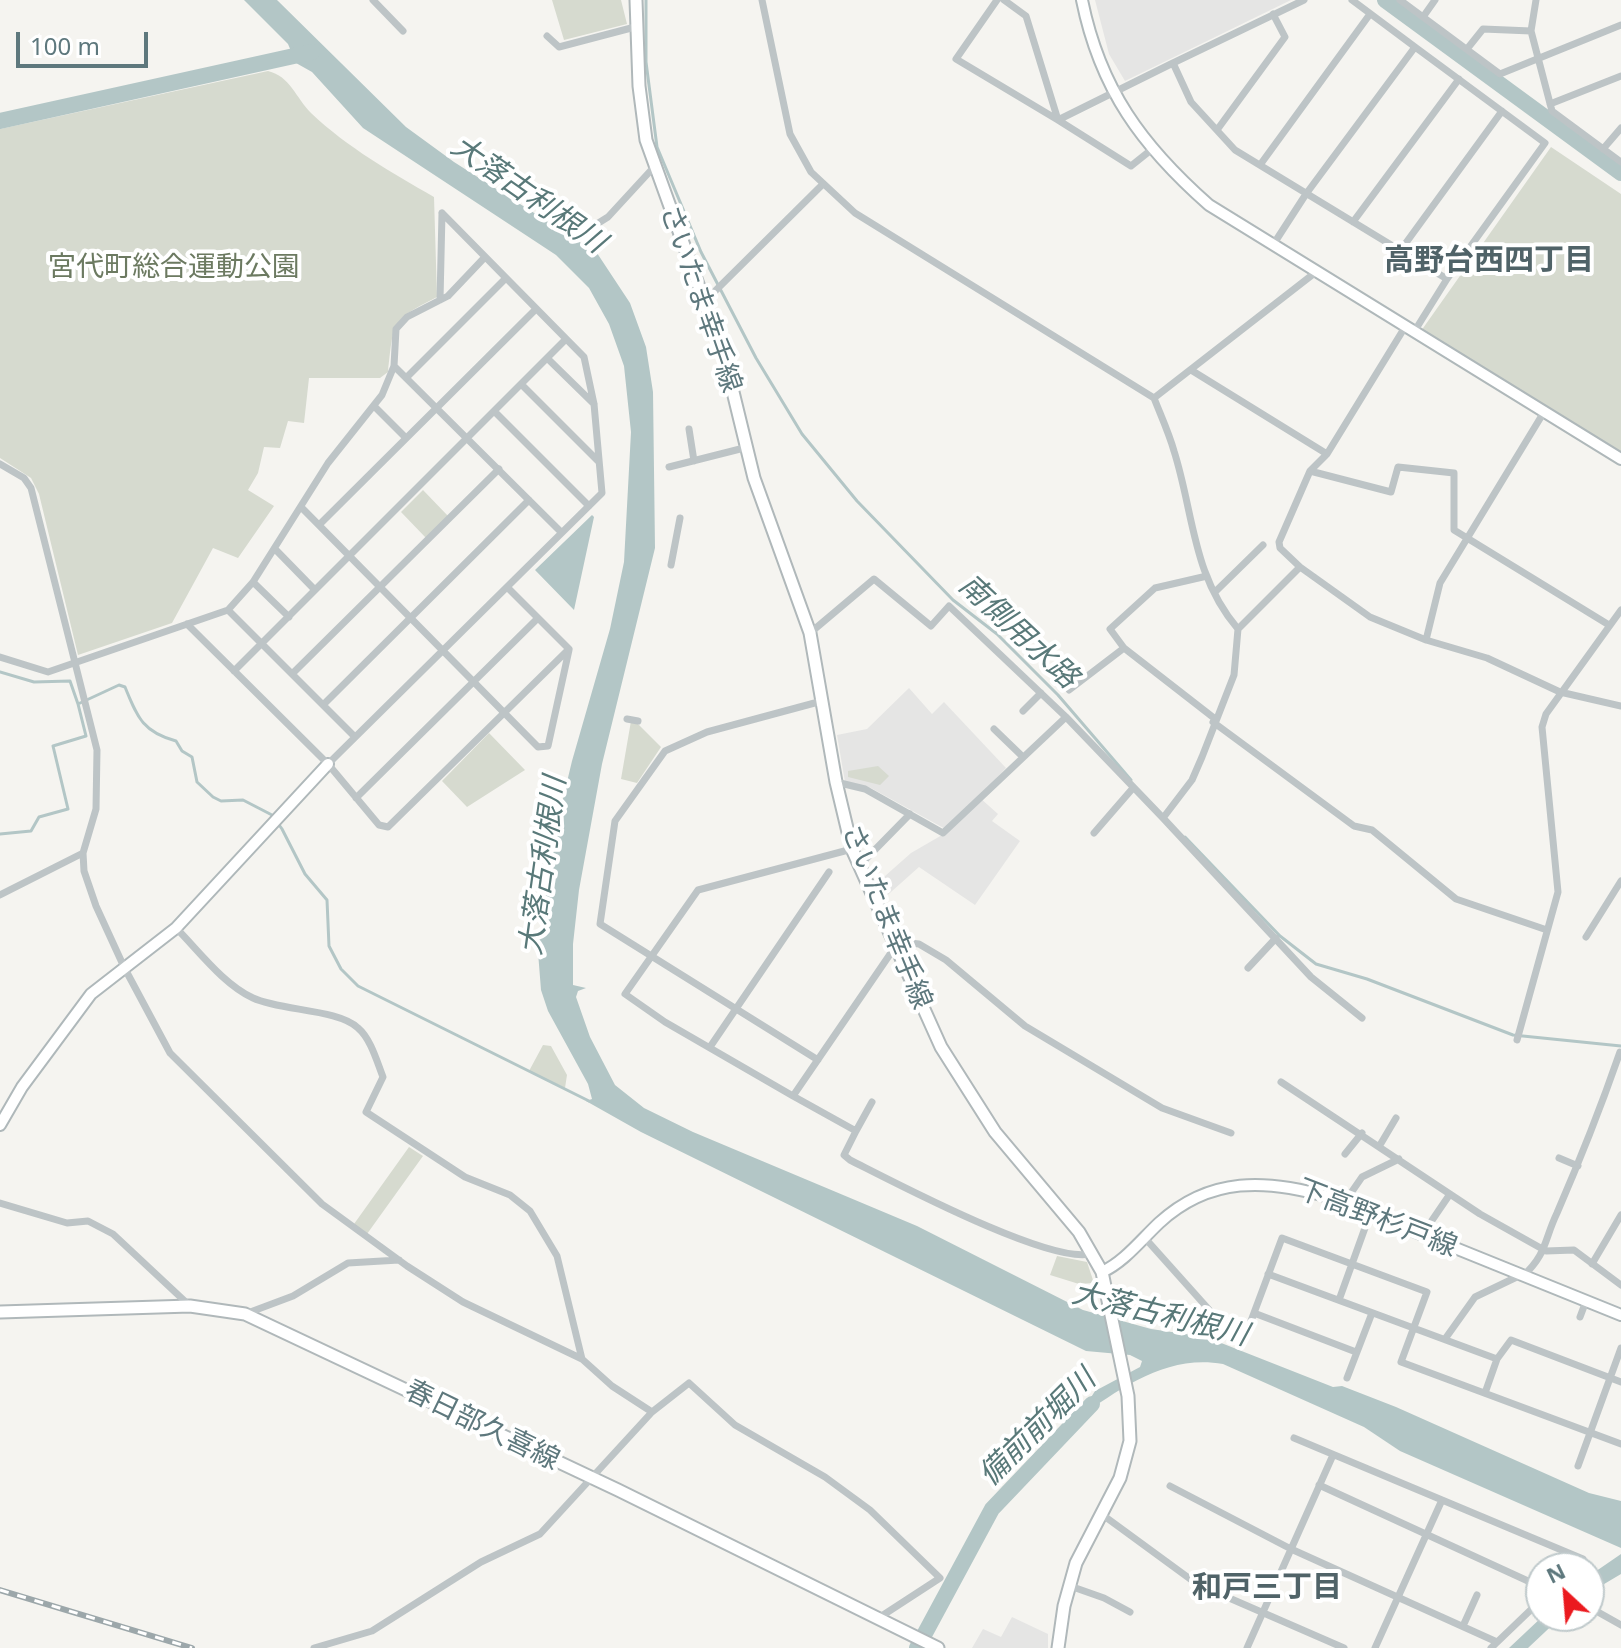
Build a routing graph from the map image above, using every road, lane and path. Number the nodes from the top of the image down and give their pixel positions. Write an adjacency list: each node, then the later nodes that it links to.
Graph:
1 (373, 0): 17 (street)
2 (636, 0): 16 (main road, さいたま幸手線)
3 (762, 0): 37 (street)
4 (997, 0): 29 (street)
5 (1004, 0): 29 (street)
6 (1082, 0): 26 (street)
7 (1304, 0): 12 (street)
8 (1352, 0): 13 (street)
9 (1400, 0): 14 (street)
10 (1435, 0): 14 (street)
11 (1536, 0): 18 (street)
12 (1273, 14): 23 (street); 31 (street)
13 (1370, 14): 20 (street); 35 (street)
14 (1423, 17): 21 (street)
15 (1621, 25): 22 (street)
16 (635, 27): 19 (street); 36 (main road, さいたま幸手線)
17 (403, 31)
18 (1531, 31): 21 (street); 22 (street)
19 (547, 36)
20 (1415, 47): 25 (street); 38 (street)
21 (1467, 49): 22 (street)
22 (1538, 58): 27 (street)
23 (1173, 63): 26 (street); 31 (street)
24 (1621, 76): 27 (street)
25 (1459, 79): 28 (street); 39 (street)
26 (1113, 92): 29 (street); 33 (street)
27 (1550, 104): 32 (street)
28 (1502, 111): 42 (street); 46 (street)
29 (1058, 120): 33 (street)
30 (1621, 128): 32 (street)
31 (1217, 130): 35 (street)
32 (1603, 149): 34 (street)
33 (1151, 150): 41 (street)
34 (1621, 162)
35 (1260, 165): 38 (street)
36 (654, 167): 40 (street); 48 (main road, さいたま幸手線)
37 (823, 184): 48 (street); 57 (street)
38 (1306, 194): 39 (street); 41 (street)
39 (1353, 222): 42 (street)
40 (592, 227)
41 (1273, 245): 44 (street)
42 (1400, 251): 46 (street)
43 (485, 257): 45 (street); 47 (street); 47 (street)
44 (1316, 272): 50 (street); 54 (street)
45 (506, 278): 49 (street); 55 (street)
46 (1447, 279): 50 (street)
47 (440, 300): 53 (street)
48 (704, 302): 66 (main road, さいたま幸手線)
49 (536, 309): 51 (street); 60 (street)
50 (1410, 329): 62 (street); 67 (street)
51 (566, 339): 52 (street); 58 (street)
52 (547, 358): 56 (street); 58 (street)
53 (394, 366): 55 (street); 59 (street)
54 (1191, 370): 57 (street); 67 (street)
55 (406, 378): 60 (street)
56 (521, 384): 61 (street); 70 (street)
57 (1154, 398): 87 (street)
58 (594, 404): 70 (street)
59 (374, 406): 64 (street); 77 (street)
60 (436, 407): 64 (street); 65 (street)
61 (494, 411): 65 (street); 76 (street)
62 (1544, 412): 68 (street); 81 (street)
63 (689, 429): 69 (street)
64 (406, 438): 79 (street)
65 (467, 438): 73 (street); 84 (street)
66 (748, 447): 69 (street); 101 (main road, さいたま幸手線)
67 (1327, 454): 74 (street)
68 (1621, 459)
69 (694, 461): 72 (street)
70 (600, 463): 76 (street)
71 (0, 464): 108 (street)
72 (669, 467)
73 (499, 469): 75 (street); 89 (street)
74 (1310, 471): 81 (street); 86 (street)
75 (529, 500): 80 (street); 96 (street)
76 (589, 506): 80 (street)
77 (301, 507): 79 (street); 83 (street)
78 (680, 518): 85 (street)
79 (319, 525): 84 (street)
80 (561, 532): 90 (street)
81 (1467, 538): 99 (street); 102 (street)
82 (1263, 545): 92 (street)
83 (275, 549): 88 (street); 91 (street)
84 (349, 557): 89 (street); 91 (street)
85 (671, 565)
86 (1300, 567): 100 (street); 102 (street)
87 (1207, 576): 92 (street); 104 (street)
88 (253, 582): 93 (street); 95 (street)
89 (379, 588): 96 (street); 110 (street)
90 (508, 588): 97 (street); 106 (street)
91 (315, 590): 95 (street)
92 (1215, 592): 100 (street)
93 (228, 610): 98 (street); 103 (street)
94 (1621, 610): 99 (street)
95 (289, 617): 103 (street)
96 (410, 618): 106 (street); 116 (street)
97 (538, 618): 105 (street); 111 (street)
98 (187, 624): 108 (street); 109 (street)
99 (1609, 625): 113 (street)
100 (1238, 629): 122 (street)
101 (810, 633): 114 (street); 115 (main road, さいたま幸手線)
102 (1426, 640): 113 (street)
103 (262, 644): 109 (street); 110 (street)
104 (1124, 648): 112 (street); 122 (street)
105 (569, 649): 119 (street); 119 (street)
106 (442, 652): 111 (street); 125 (street)
107 (0, 657): 108 (street)
108 (75, 663): 135 (street)
109 (234, 671): 127 (street)
110 (292, 674): 116 (street)
111 (473, 682): 119 (street); 130 (street)
112 (1069, 690)
113 (1560, 692): 117 (street); 141 (street)
114 (1041, 693): 118 (street); 120 (street)
115 (822, 701): 128 (main road, さいたま幸手線); 145 (street)
116 (323, 705): 125 (street)
117 (1621, 706)
118 (1023, 711)
119 (504, 713): 130 (street)
120 (1066, 717): 126 (street); 129 (street)
121 (627, 719): 123 (street)
122 (1213, 720): 132 (street); 141 (street)
123 (638, 721)
124 (994, 729): 126 (street)
125 (355, 737): 127 (street)
126 (1023, 757): 131 (street)
127 (328, 764): 130 (street); 140 (street)
128 (836, 782): 131 (street); 134 (main road, さいたま幸手線)
129 (1133, 788): 132 (street); 133 (street)
130 (356, 798)
131 (910, 814): 136 (street)
132 (1163, 818): 143 (street)
133 (1094, 833)
134 (852, 849): 136 (main road, さいたま幸手線); 145 (street)
135 (83, 853): 139 (street); 146 (street)
136 (859, 866): 144 (main road, さいたま幸手線)
137 (829, 872): 148 (street)
138 (1621, 881): 142 (street)
139 (0, 895)
140 (176, 928): 146 (street); 196 (street)
141 (1547, 930): 150 (street)
142 (1586, 937)
143 (1276, 938): 147 (street); 149 (street)
144 (894, 944): 153 (street); 160 (street); 175 (main road, さいたま幸手線)
145 (651, 956): 148 (street); 151 (street)
146 (124, 967): 158 (street); 176 (street)
147 (1248, 968)
148 (734, 1007): 151 (street); 153 (street)
149 (1362, 1018)
150 (1517, 1040)
151 (710, 1047): 155 (street)
152 (1620, 1052): 166 (street)
153 (818, 1060): 155 (street)
154 (1281, 1082): 161 (street)
155 (793, 1096): 159 (street)
156 (872, 1102): 159 (street)
157 (1396, 1118): 162 (street)
158 (0, 1124)
159 (856, 1131): 175 (street)
160 (1231, 1133)
161 (1362, 1133): 162 (street); 163 (street)
162 (1380, 1145): 165 (street)
163 (1345, 1154)
164 (1559, 1158): 166 (street)
165 (1399, 1159): 167 (street); 169 (street)
166 (1578, 1166): 174 (street)
167 (1450, 1194): 172 (street); 174 (street)
168 (0, 1203): 185 (street)
169 (1344, 1203): 170 (street, 下高野杉戸線); 173 (street, 下高野杉戸線)
170 (1370, 1214): 172 (street, 下高野杉戸線); 178 (street)
171 (1621, 1215): 177 (street)
172 (1422, 1235): 181 (street, 下高野杉戸線)
173 (1144, 1237): 179 (street, 下高野杉戸線); 187 (street)
174 (1546, 1251): 177 (street); 181 (street)
175 (1093, 1253): 179 (main road, さいたま幸手線)
176 (399, 1260): 189 (street); 196 (street)
177 (1592, 1264): 182 (street)
178 (1351, 1265): 180 (street); 183 (street); 192 (street)
179 (1102, 1272): 212 (main road, さいたま幸手線)
180 (1268, 1274): 183 (street); 187 (street)
181 (1522, 1275): 184 (street, 下高野杉戸線); 193 (street)
182 (1621, 1285)
183 (1339, 1300): 188 (street)
184 (1586, 1301): 190 (street, 下高野杉戸線); 191 (street)
185 (190, 1306): 186 (main road, 春日部久喜線); 189 (main road, 春日部久喜線)
186 (0, 1312)
187 (1254, 1313): 195 (street)
188 (1372, 1313): 192 (street); 195 (street)
189 (245, 1314): 208 (main road, 春日部久喜線)
190 (1621, 1315)
191 (1580, 1317)
192 (1414, 1328): 193 (street); 201 (street)
193 (1445, 1339): 197 (street)
194 (1621, 1348): 199 (street)
195 (1356, 1352): 198 (street)
196 (582, 1359): 202 (street)
197 (1497, 1359): 199 (street); 201 (street)
198 (1347, 1378)
199 (1610, 1378): 200 (street); 203 (street)
200 (1621, 1382)
201 (1485, 1393): 203 (street)
202 (652, 1412): 208 (street); 223 (street)
203 (1591, 1432): 205 (street); 207 (street)
204 (1294, 1438): 206 (street)
205 (1621, 1444)
206 (1333, 1455): 209 (street); 211 (street)
207 (1578, 1466)
208 (592, 1479): 223 (main road, 春日部久喜線); 227 (street)
209 (1319, 1485): 213 (street); 214 (street)
210 (1170, 1486): 214 (street)
211 (1442, 1500): 213 (street); 215 (street)
212 (1100, 1513): 217 (main road, さいたま幸手線); 221 (street)
213 (1426, 1534): 216 (street); 219 (street)
214 (1291, 1549): 219 (street); 221 (street)
215 (1566, 1552)
216 (1525, 1580)
217 (1070, 1586): 220 (street); 228 (main road, さいたま幸手線)
218 (1477, 1595): 224 (street)
219 (1398, 1597): 224 (street); 231 (street)
220 (1130, 1612)
221 (1263, 1612): 229 (street); 230 (street)
222 (1525, 1615): 225 (street)
223 (877, 1619): 226 (main road, 春日部久喜線)
224 (1463, 1626): 225 (street)
225 (1494, 1645)
226 (934, 1646)
227 (314, 1648)
228 (1058, 1648)
229 (1247, 1648)
230 (1344, 1648)
231 (1375, 1648)

